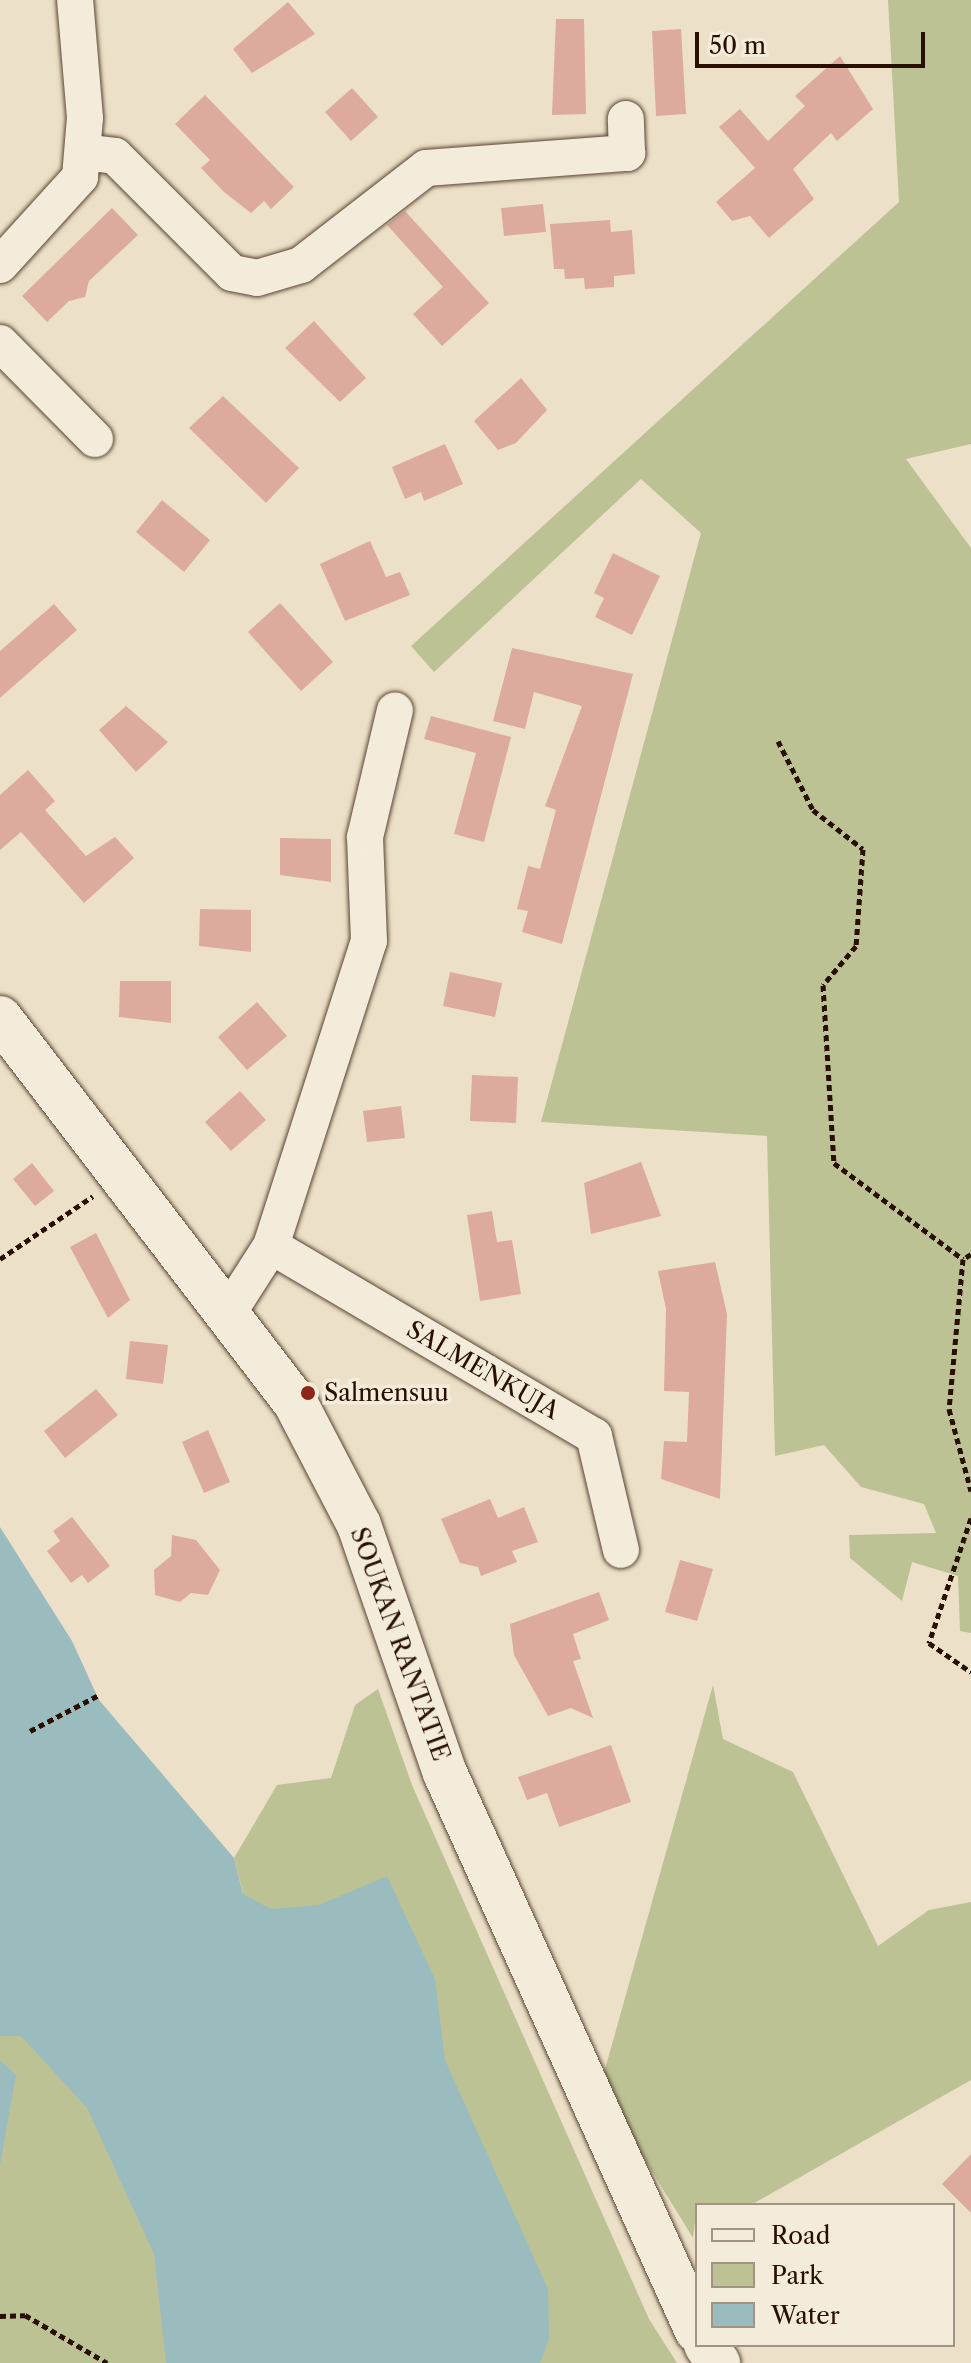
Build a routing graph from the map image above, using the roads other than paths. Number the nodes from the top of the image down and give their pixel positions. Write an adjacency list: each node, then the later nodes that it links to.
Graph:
1 (75, 0): 3 (street)
2 (626, 119): 3 (street)
3 (83, 152): 4 (street)
4 (0, 265)
5 (0, 343): 6 (street)
6 (95, 439)
7 (395, 710): 9 (street)
8 (0, 1018): 10 (street, SOUKAN RANTATIE)
9 (271, 1246): 10 (street); 11 (street, SALMENKUJA)
10 (230, 1310): 12 (street, SOUKAN RANTATIE)
11 (621, 1550)
12 (695, 2327)

